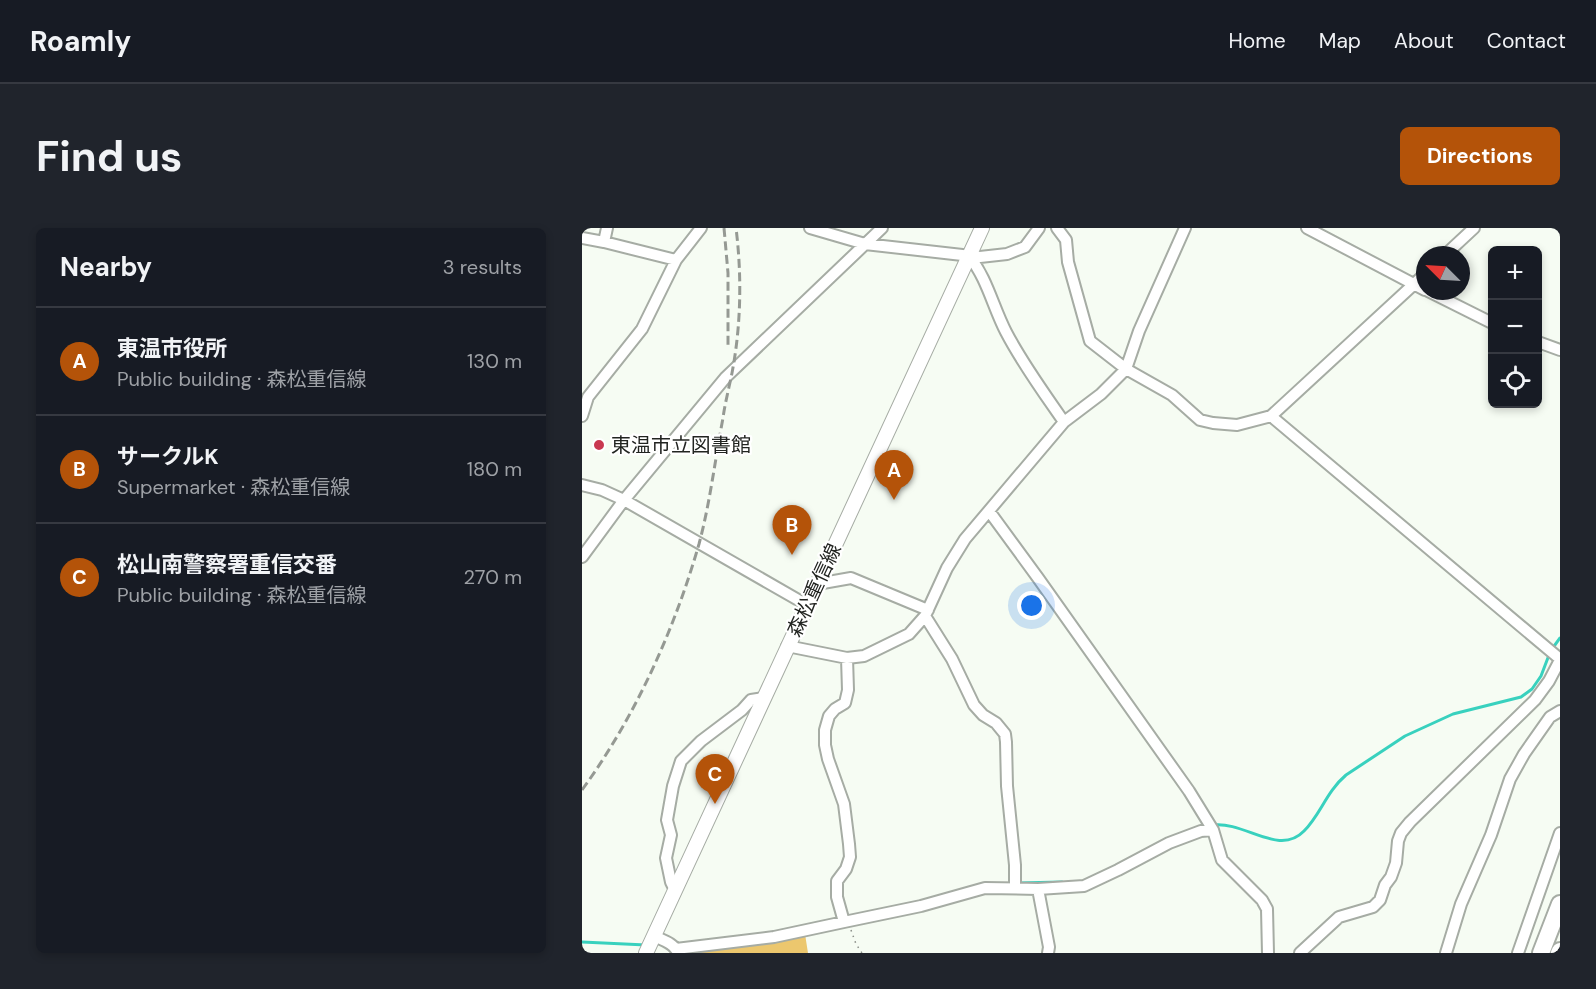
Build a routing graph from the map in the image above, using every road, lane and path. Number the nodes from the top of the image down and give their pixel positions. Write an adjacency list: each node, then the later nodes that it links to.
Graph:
1 (607, 228): 12 (street)
2 (701, 228): 16 (street)
3 (810, 228): 13 (street)
4 (882, 228): 13 (street)
5 (982, 228): 15 (main road, 森松重信線)
6 (1039, 228): 15 (street)
7 (1057, 228): 22 (street)
8 (1185, 228): 22 (street)
9 (1307, 228): 17 (street)
10 (1474, 228): 14 (street)
11 (582, 238): 12 (street)
12 (604, 242): 16 (street)
13 (865, 244): 15 (street); 27 (street)
14 (1455, 246)
15 (969, 256): 25 (street); 30 (main road, 森松重信線)
16 (676, 260): 23 (street)
17 (1414, 284): 24 (street)
18 (1446, 300): 19 (street)
19 (1488, 321)
20 (1542, 343): 21 (street)
21 (1560, 350)
22 (1126, 369): 24 (street); 25 (street)
23 (582, 416)
24 (1271, 416): 34 (street)
25 (1064, 422): 28 (street)
26 (582, 485): 27 (street)
27 (624, 500): 29 (street); 31 (street)
28 (989, 511): 32 (street); 38 (street)
29 (582, 557)
30 (817, 585): 31 (main road, 森松重信線); 32 (street)
31 (807, 605): 33 (main road, 森松重信線)
32 (926, 613): 35 (street); 40 (street)
33 (788, 646): 35 (street); 36 (main road, 森松重信線)
34 (1555, 655): 52 (street)
35 (847, 658): 44 (street)
36 (764, 698): 42 (main road, 森松重信線); 42 (street)
37 (1560, 711): 53 (street)
38 (1213, 830): 41 (street); 51 (street)
39 (1560, 833): 46 (street)
40 (1016, 888): 41 (street); 44 (street)
41 (1038, 889): 50 (street)
42 (675, 890): 45 (main road, 森松重信線)
43 (1560, 904): 46 (highway)
44 (846, 921): 47 (street); 49 (path)
45 (654, 936): 47 (street); 48 (main road, 森松重信線)
46 (1530, 950)
47 (677, 951)
48 (646, 953)
49 (862, 953)
50 (1048, 953)
51 (1268, 953)
52 (1300, 953)
53 (1446, 953)

